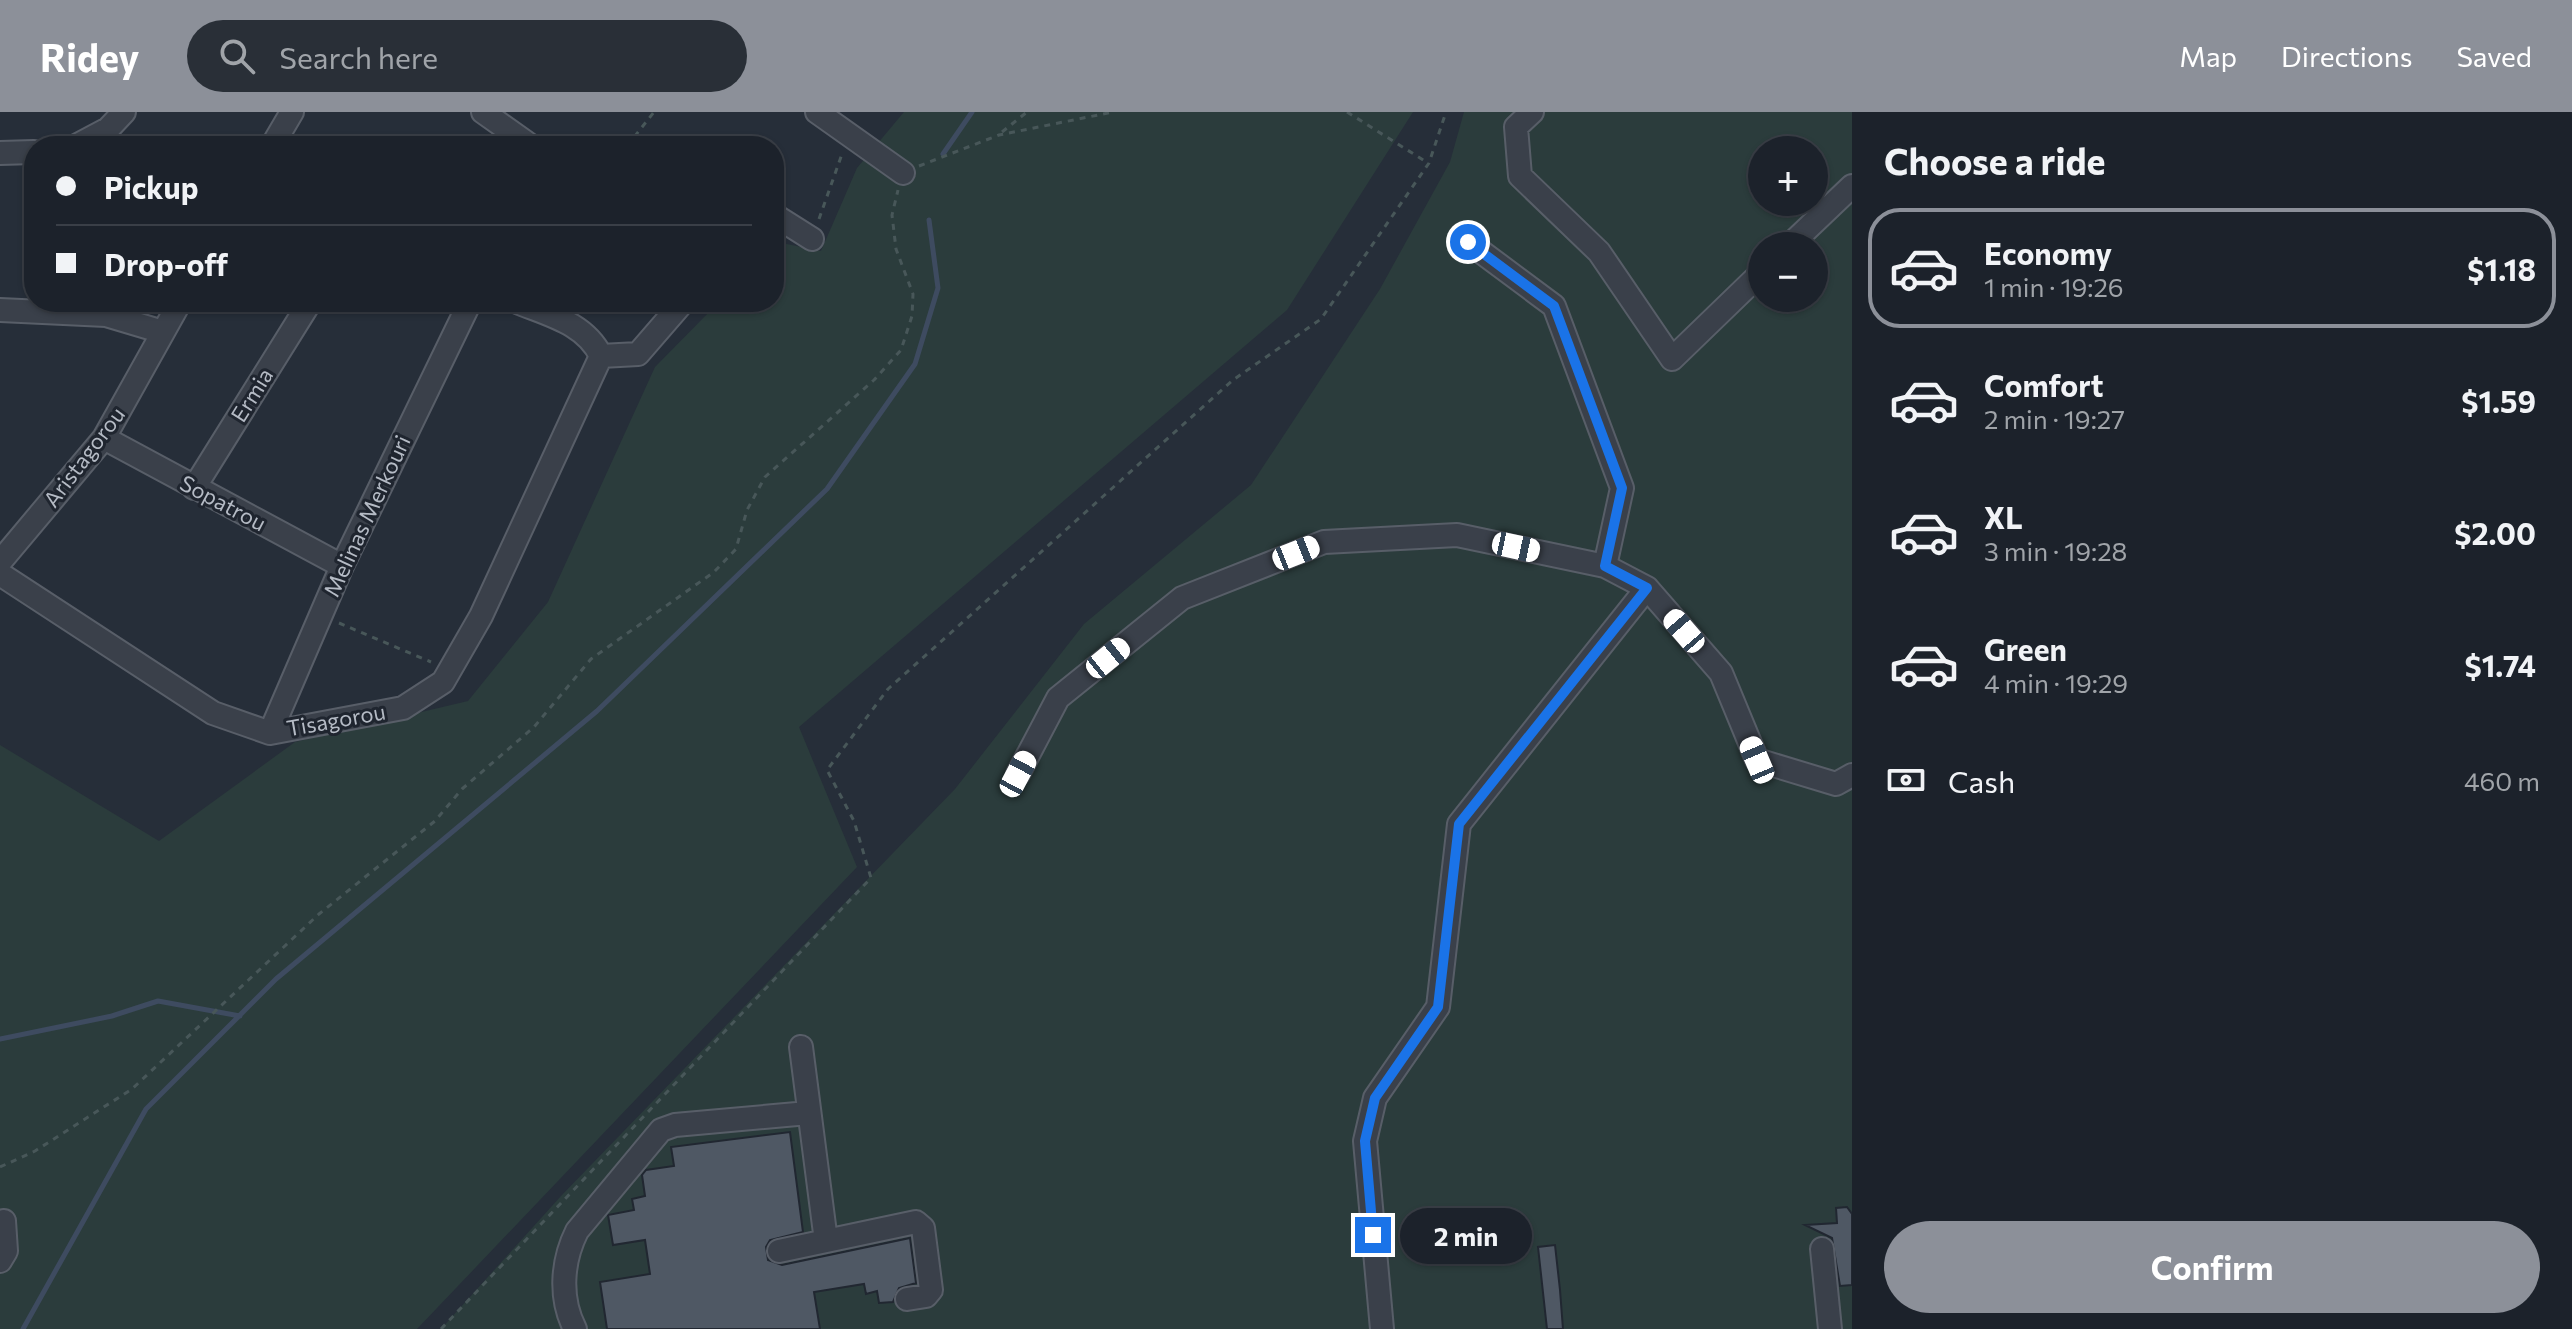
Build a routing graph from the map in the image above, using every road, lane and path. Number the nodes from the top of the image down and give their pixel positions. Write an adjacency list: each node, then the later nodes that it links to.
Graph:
1 (124, 112): 12 (street)
2 (292, 112): 13 (street)
3 (483, 112): 14 (street)
4 (654, 112): 15 (path)
5 (817, 112): 20 (street)
6 (1027, 112): 11 (path)
7 (1113, 112): 11 (path)
8 (1347, 112): 19 (path)
9 (1446, 112): 19 (path)
10 (1532, 112): 26 (street)
11 (999, 135): 20 (path)
12 (95, 136)
13 (278, 136)
14 (517, 136)
15 (635, 136)
16 (846, 145): 24 (path)
17 (24, 152): 18 (street)
18 (0, 153)
19 (1429, 163): 58 (path)
20 (903, 173): 51 (path)
21 (1852, 186): 23 (street)
22 (784, 221): 24 (street)
23 (1804, 232)
24 (812, 239)
25 (1468, 242): 41 (street)
26 (1748, 286)
27 (0, 310): 28 (street)
28 (24, 311)
29 (42, 312): 35 (street)
30 (174, 312): 35 (street, Aristagorou)
31 (304, 312): 38 (street, Ermia)
32 (465, 312): 40 (street, Melinas Merkouri)
33 (542, 312): 36 (street)
34 (674, 312): 36 (street)
35 (163, 332): 37 (street, Aristagorou)
36 (601, 356): 45 (street, Tisagorou)
37 (104, 438): 38 (street, Sopatrou); 39 (street, Aristagorou)
38 (194, 488): 40 (street, Sopatrou)
39 (0, 562)
40 (342, 566): 44 (street, Melinas Merkouri)
41 (1605, 566): 43 (street); 47 (street)
42 (0, 574): 46 (street, Tisagorou)
43 (1647, 588): 48 (street); 60 (street)
44 (320, 615): 45 (path); 46 (street, Melinas Merkouri)
45 (449, 670): 46 (street, Tisagorou)
46 (270, 733)
47 (1018, 774)
48 (1852, 775)
49 (801, 1047): 50 (street)
50 (808, 1113): 53 (street); 59 (street)
51 (0, 1167)
52 (4, 1221): 56 (street)
53 (826, 1241): 55 (street); 57 (street)
54 (1822, 1249): 61 (street)
55 (779, 1251)
56 (0, 1261)
57 (907, 1299)
58 (441, 1329)
59 (575, 1329)
60 (1382, 1329)
61 (1830, 1329)

